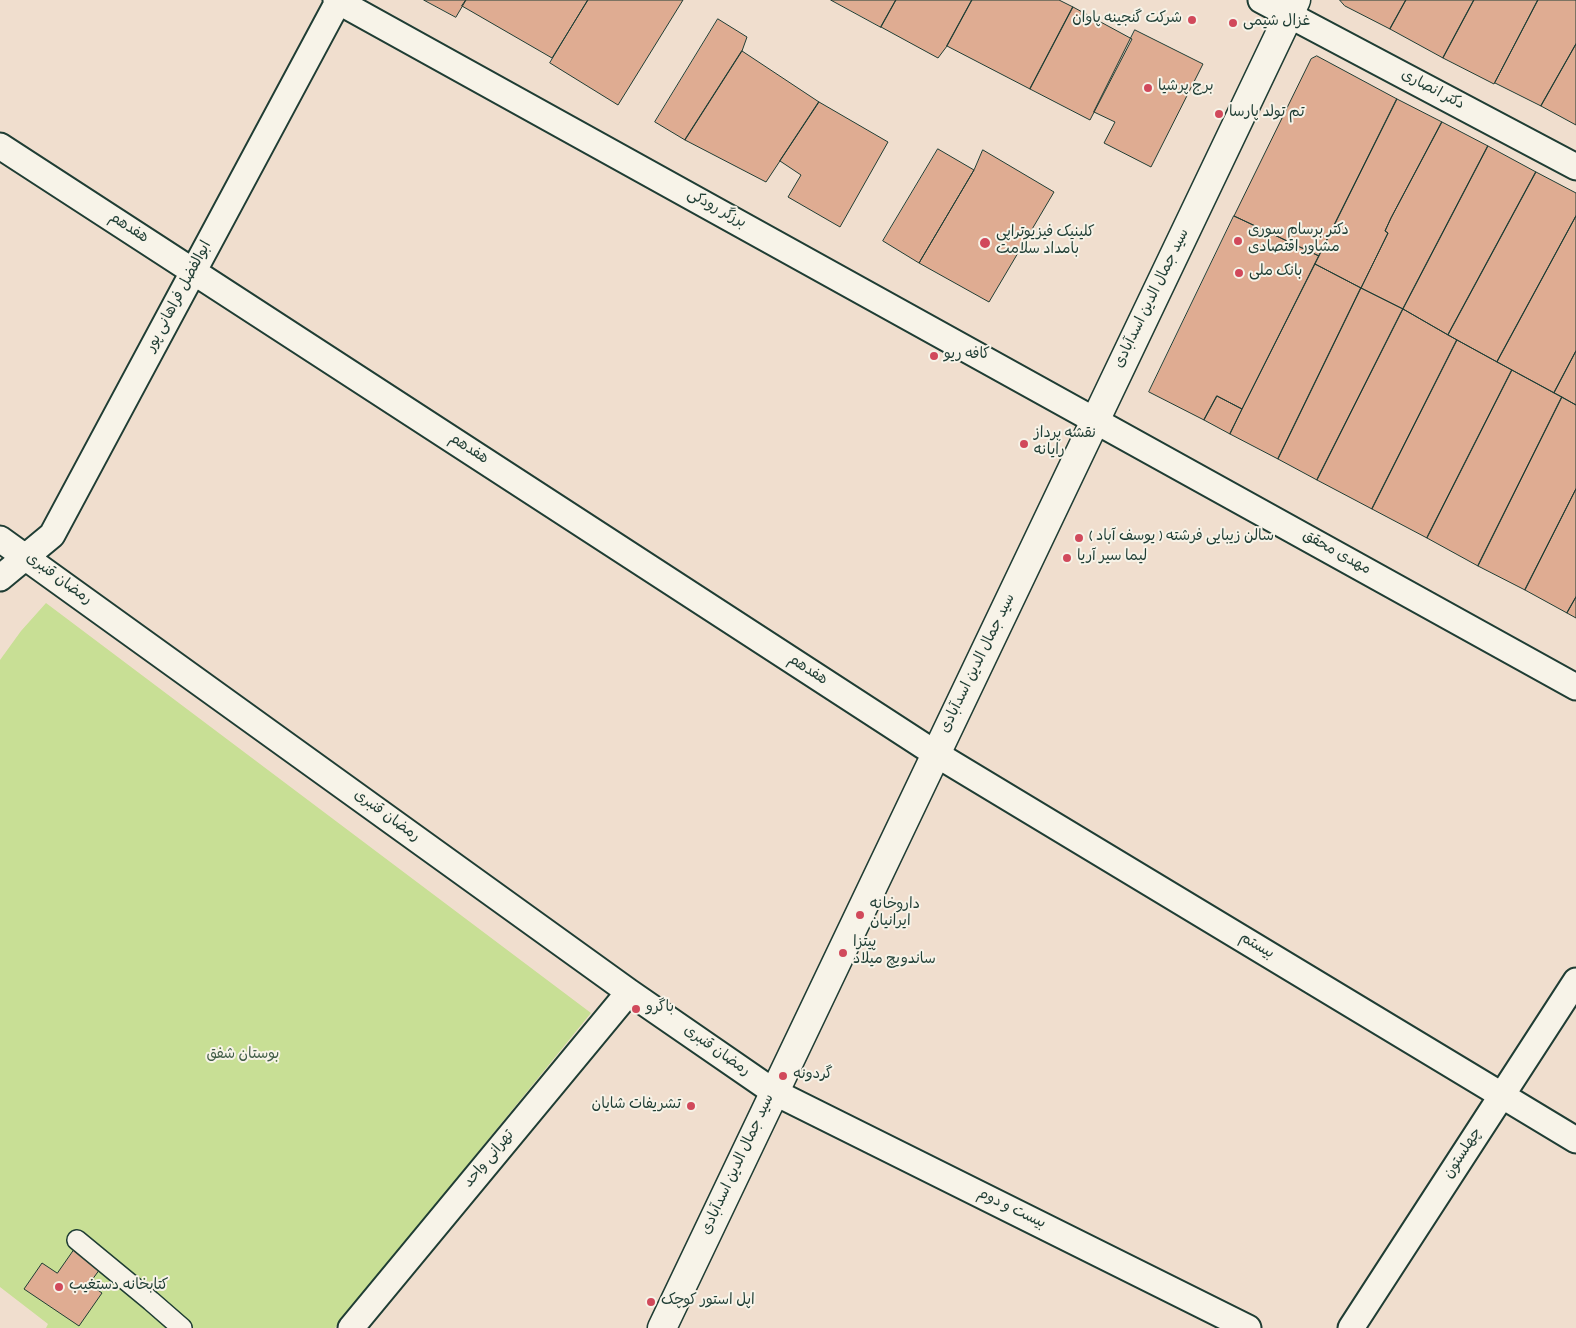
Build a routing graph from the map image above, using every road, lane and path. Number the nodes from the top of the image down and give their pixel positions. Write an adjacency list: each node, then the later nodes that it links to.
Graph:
1 (338, 0): 6 (street, ابوالفضل فراهانی پور); 7 (street, برزگر رودکی)
2 (1261, 0): 3 (street, دکتر انصاری)
3 (1292, 7): 5 (street, دکتر انصاری); 7 (main road, سید جمال الدین اسدآبادی)
4 (0, 146): 6 (street, هفدهم)
5 (1576, 167)
6 (194, 272): 9 (street, ابوالفضل فراهانی پور); 12 (street, هفدهم)
7 (1095, 420): 11 (street, مهدی محقق); 12 (main road, سید جمال الدین اسدآبادی)
8 (0, 539): 9 (street, رمضان قنبری)
9 (25, 556): 10 (street, ابوالفضل فراهانی پور); 14 (street, رمضان قنبری)
10 (0, 578)
11 (1576, 687)
12 (936, 754): 15 (main road, سید جمال الدین اسدآبادی); 16 (street, بیستم)
13 (1576, 981): 16 (street, چهلستون)
14 (629, 992): 15 (street, رمضان قنبری); 20 (street, تهرانی واحد)
15 (774, 1092): 21 (main road, سید جمال الدین اسدآبادی); 22 (street, بیست و دوم)
16 (1502, 1095): 17 (street, بیستم); 23 (street, چهلستون)
17 (1576, 1140)
18 (77, 1240): 19 (street)
19 (182, 1328)
20 (350, 1328)
21 (662, 1328)
22 (1248, 1328)
23 (1351, 1328)

